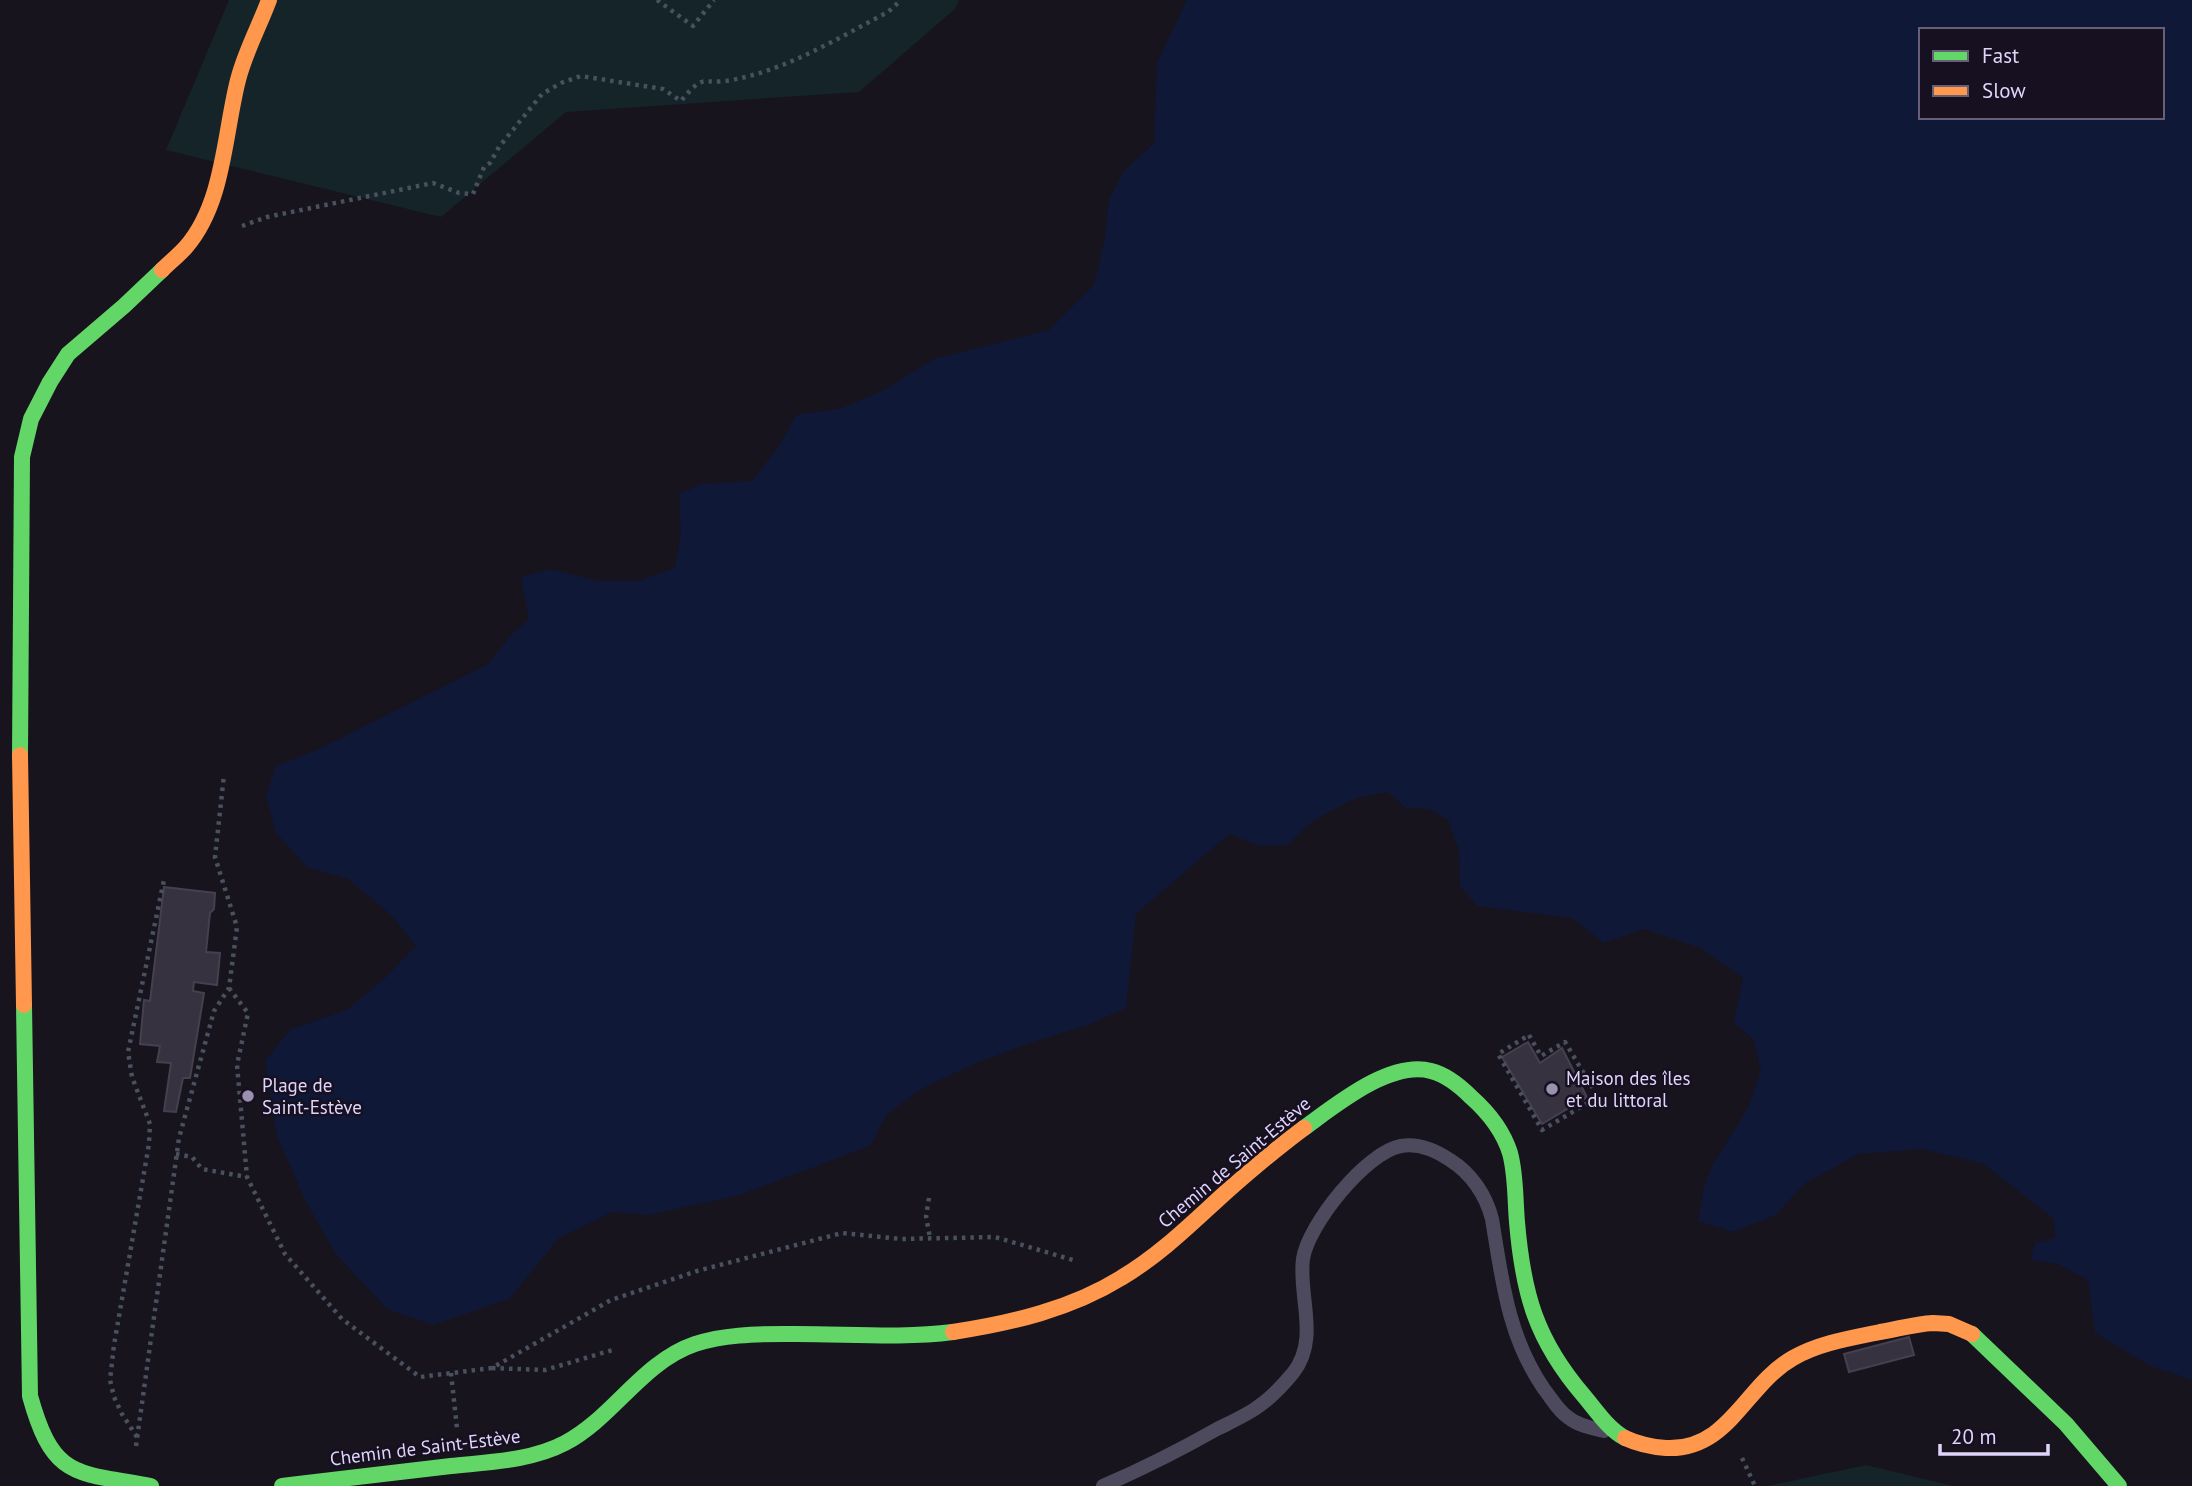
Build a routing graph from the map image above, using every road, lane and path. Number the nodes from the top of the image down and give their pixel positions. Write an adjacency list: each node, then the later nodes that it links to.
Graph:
1 (269, 0): 21 (street)
2 (657, 0): 3 (path)
3 (714, 0)
4 (901, 0): 5 (path)
5 (232, 230)
6 (224, 775): 8 (path)
7 (164, 880): 20 (path)
8 (229, 988): 10 (path); 11 (path)
9 (1524, 1101): 9 (path)
10 (176, 1154): 11 (path); 20 (path)
11 (247, 1177): 17 (path)
12 (929, 1198): 13 (path)
13 (930, 1238): 14 (path); 16 (path)
14 (1120, 1279): 19 (street, Chemin de Saint-Estève); 23 (street, Chemin de Saint-Estève)
15 (621, 1348): 16 (path)
16 (492, 1368): 17 (path)
17 (451, 1373): 18 (path)
18 (458, 1431)
19 (1619, 1435): 24 (lane); 25 (street)
20 (138, 1438): 21 (path)
21 (131, 1482): 22 (street)
22 (151, 1486)
23 (282, 1486)
24 (1103, 1486)
25 (2119, 1486)

